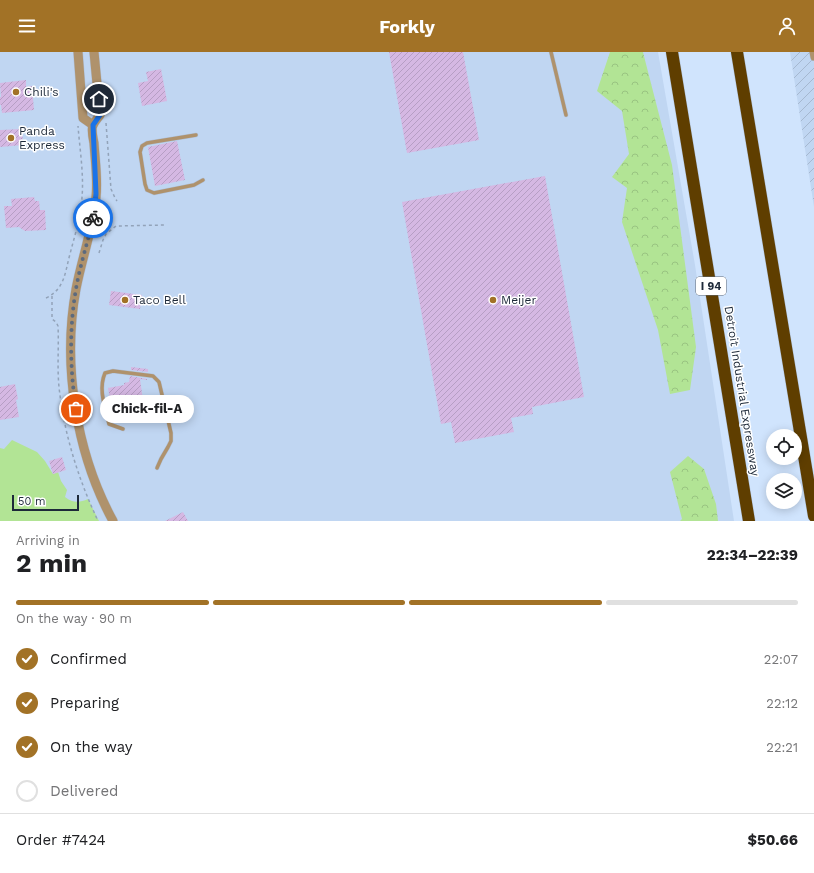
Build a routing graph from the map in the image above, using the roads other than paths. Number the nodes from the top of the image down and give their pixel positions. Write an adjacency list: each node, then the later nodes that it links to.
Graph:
1 (78, 52): 9 (street)
2 (94, 52): 9 (street)
3 (551, 52): 8 (lane)
4 (672, 52): 16 (highway, Detroit Industrial Expressway / I 94)
5 (737, 52): 14 (highway)
6 (813, 52): 7 (street)
7 (814, 57)
8 (566, 115)
9 (93, 125): 15 (street)
10 (196, 135): 11 (lane)
11 (203, 180)
12 (123, 429): 13 (lane)
13 (157, 468)
14 (814, 516)
15 (113, 521)
16 (749, 521)

